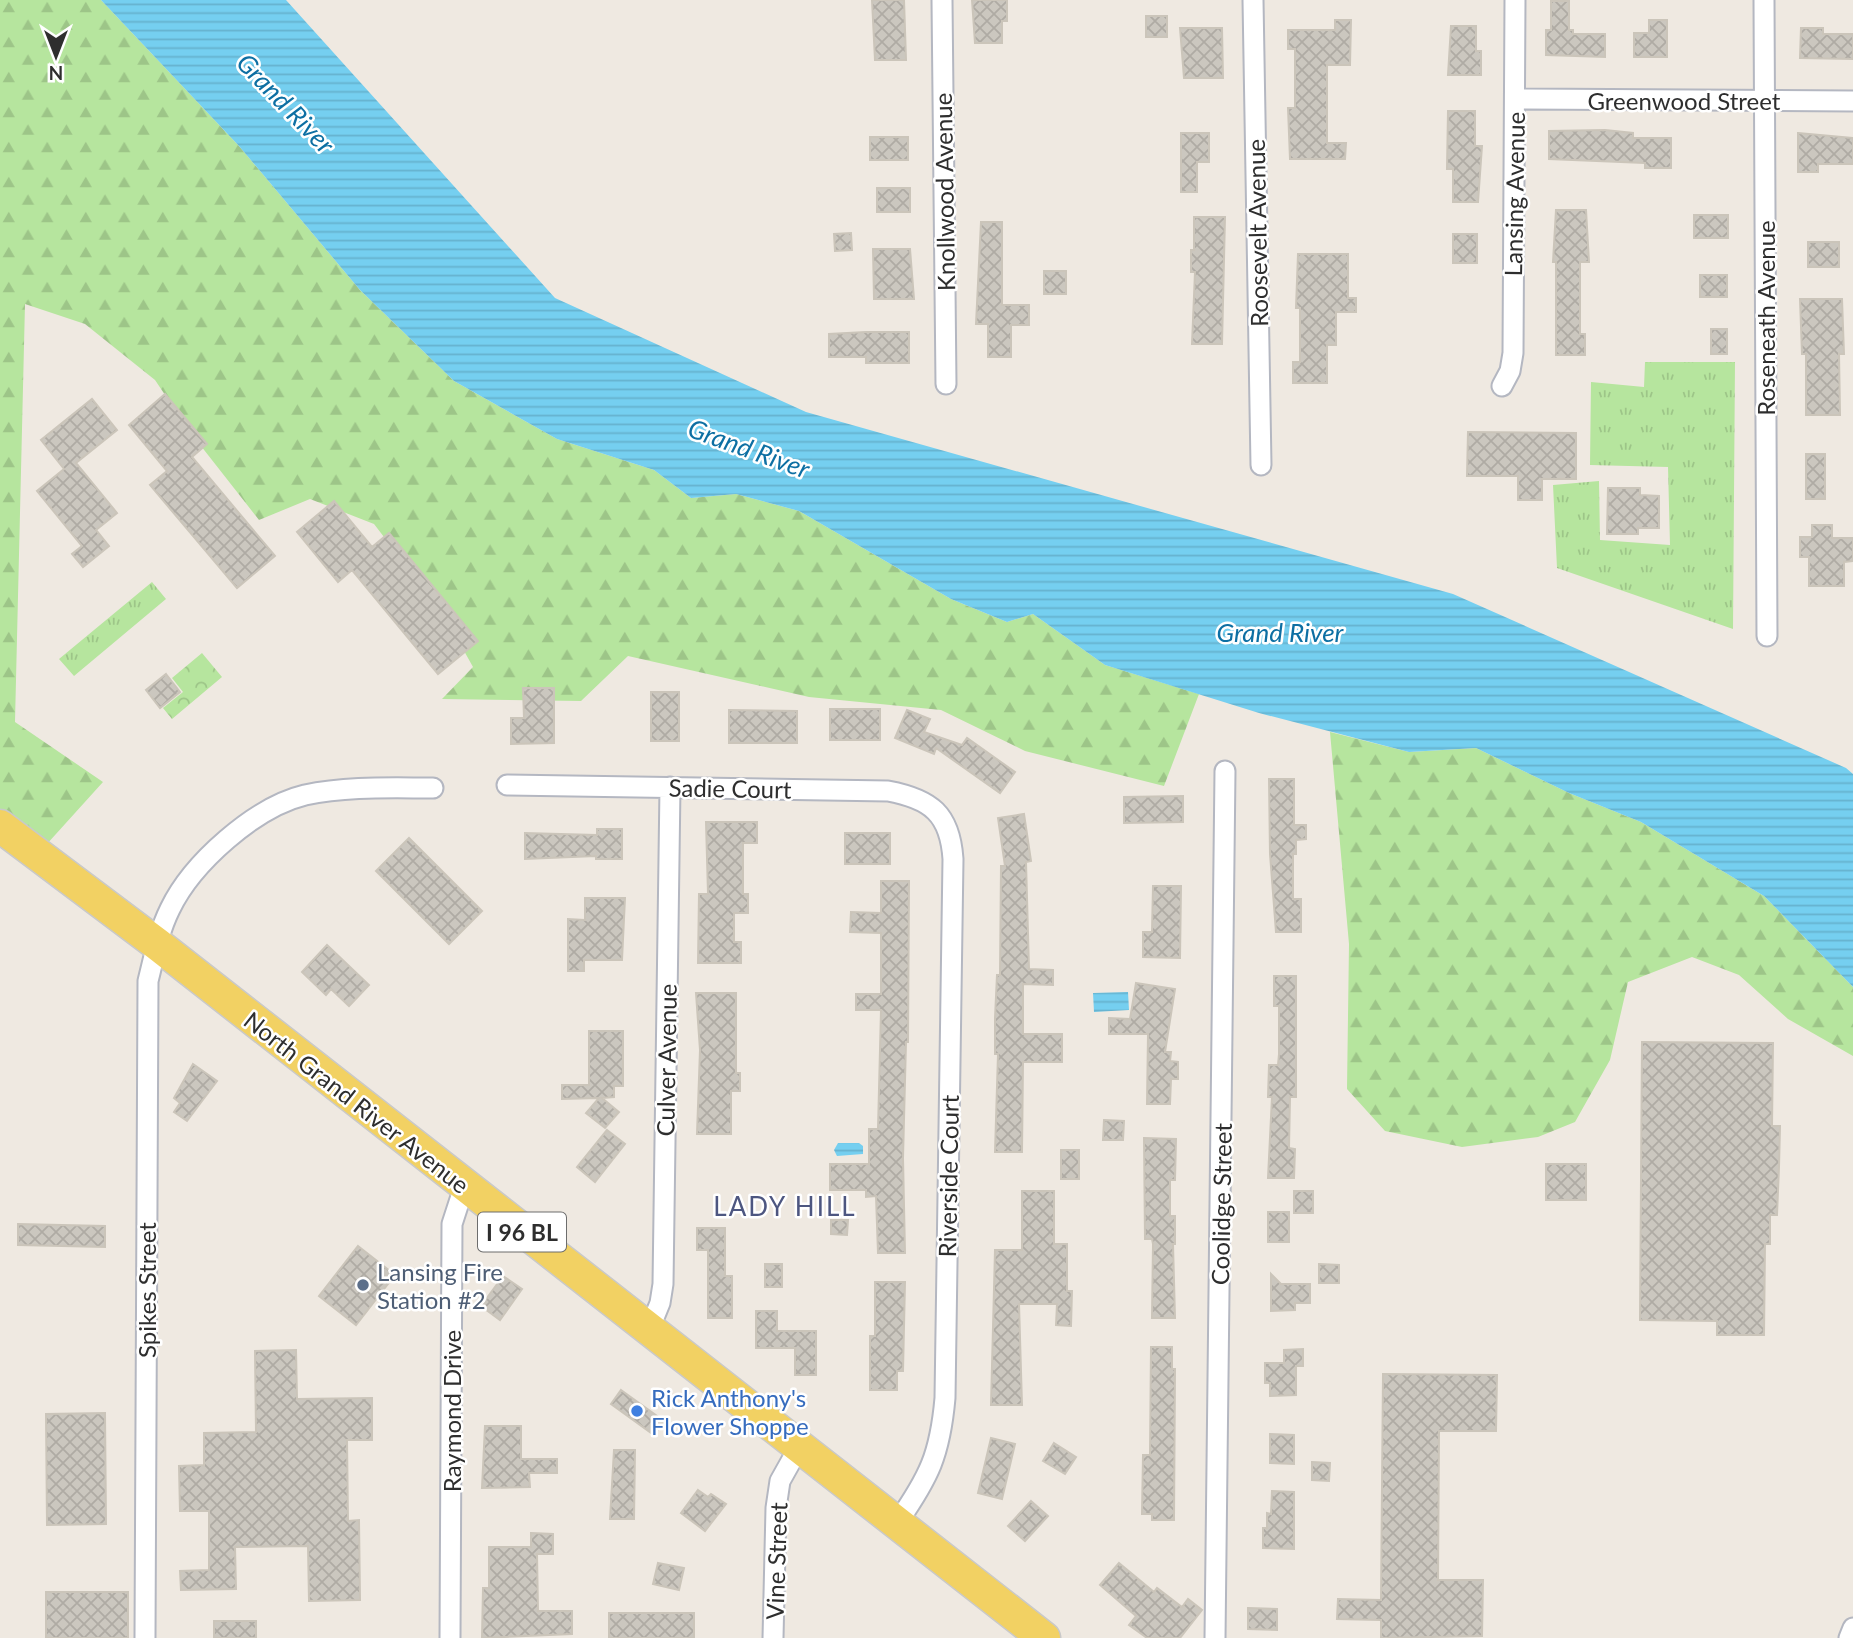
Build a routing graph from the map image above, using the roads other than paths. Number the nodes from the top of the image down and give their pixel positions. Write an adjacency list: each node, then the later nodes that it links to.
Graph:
1 (942, 0): 8 (street, Knollwood Avenue)
2 (1253, 0): 10 (street, Roosevelt Avenue)
3 (1515, 0): 5 (street, Lansing Avenue)
4 (1764, 0): 6 (street, Roseneath Avenue)
5 (1515, 99): 6 (street, Greenwood Street); 9 (street, Lansing Avenue)
6 (1763, 101): 7 (street, Greenwood Street); 11 (street, Roseneath Avenue)
7 (1853, 101)
8 (946, 384)
9 (1502, 386)
10 (1261, 465)
11 (1767, 636)
12 (1225, 771): 28 (street, Coolidge Street)
13 (507, 785): 14 (street, Sadie Court)
14 (670, 787): 16 (street, Sadie Court); 20 (street, Culver Avenue)
15 (433, 788): 18 (street)
16 (943, 819): 22 (street, Riverside Court)
17 (0, 826): 18 (main road, North Grand River Avenue / I 96 BL)
18 (157, 944): 19 (main road, North Grand River Avenue / I 96 BL); 24 (street, Spikes Street)
19 (464, 1187): 20 (main road, North Grand River Avenue / I 96 BL); 25 (street, Raymond Drive)
20 (649, 1329): 21 (main road, North Grand River Avenue / I 96 BL)
21 (799, 1447): 22 (main road, North Grand River Avenue / I 96 BL); 26 (street, Vine Street)
22 (897, 1523): 27 (main road, North Grand River Avenue / I 96 BL)
23 (1853, 1628): 29 (street)
24 (145, 1638)
25 (450, 1638)
26 (773, 1638)
27 (1044, 1638)
28 (1215, 1638)
29 (1849, 1638)

